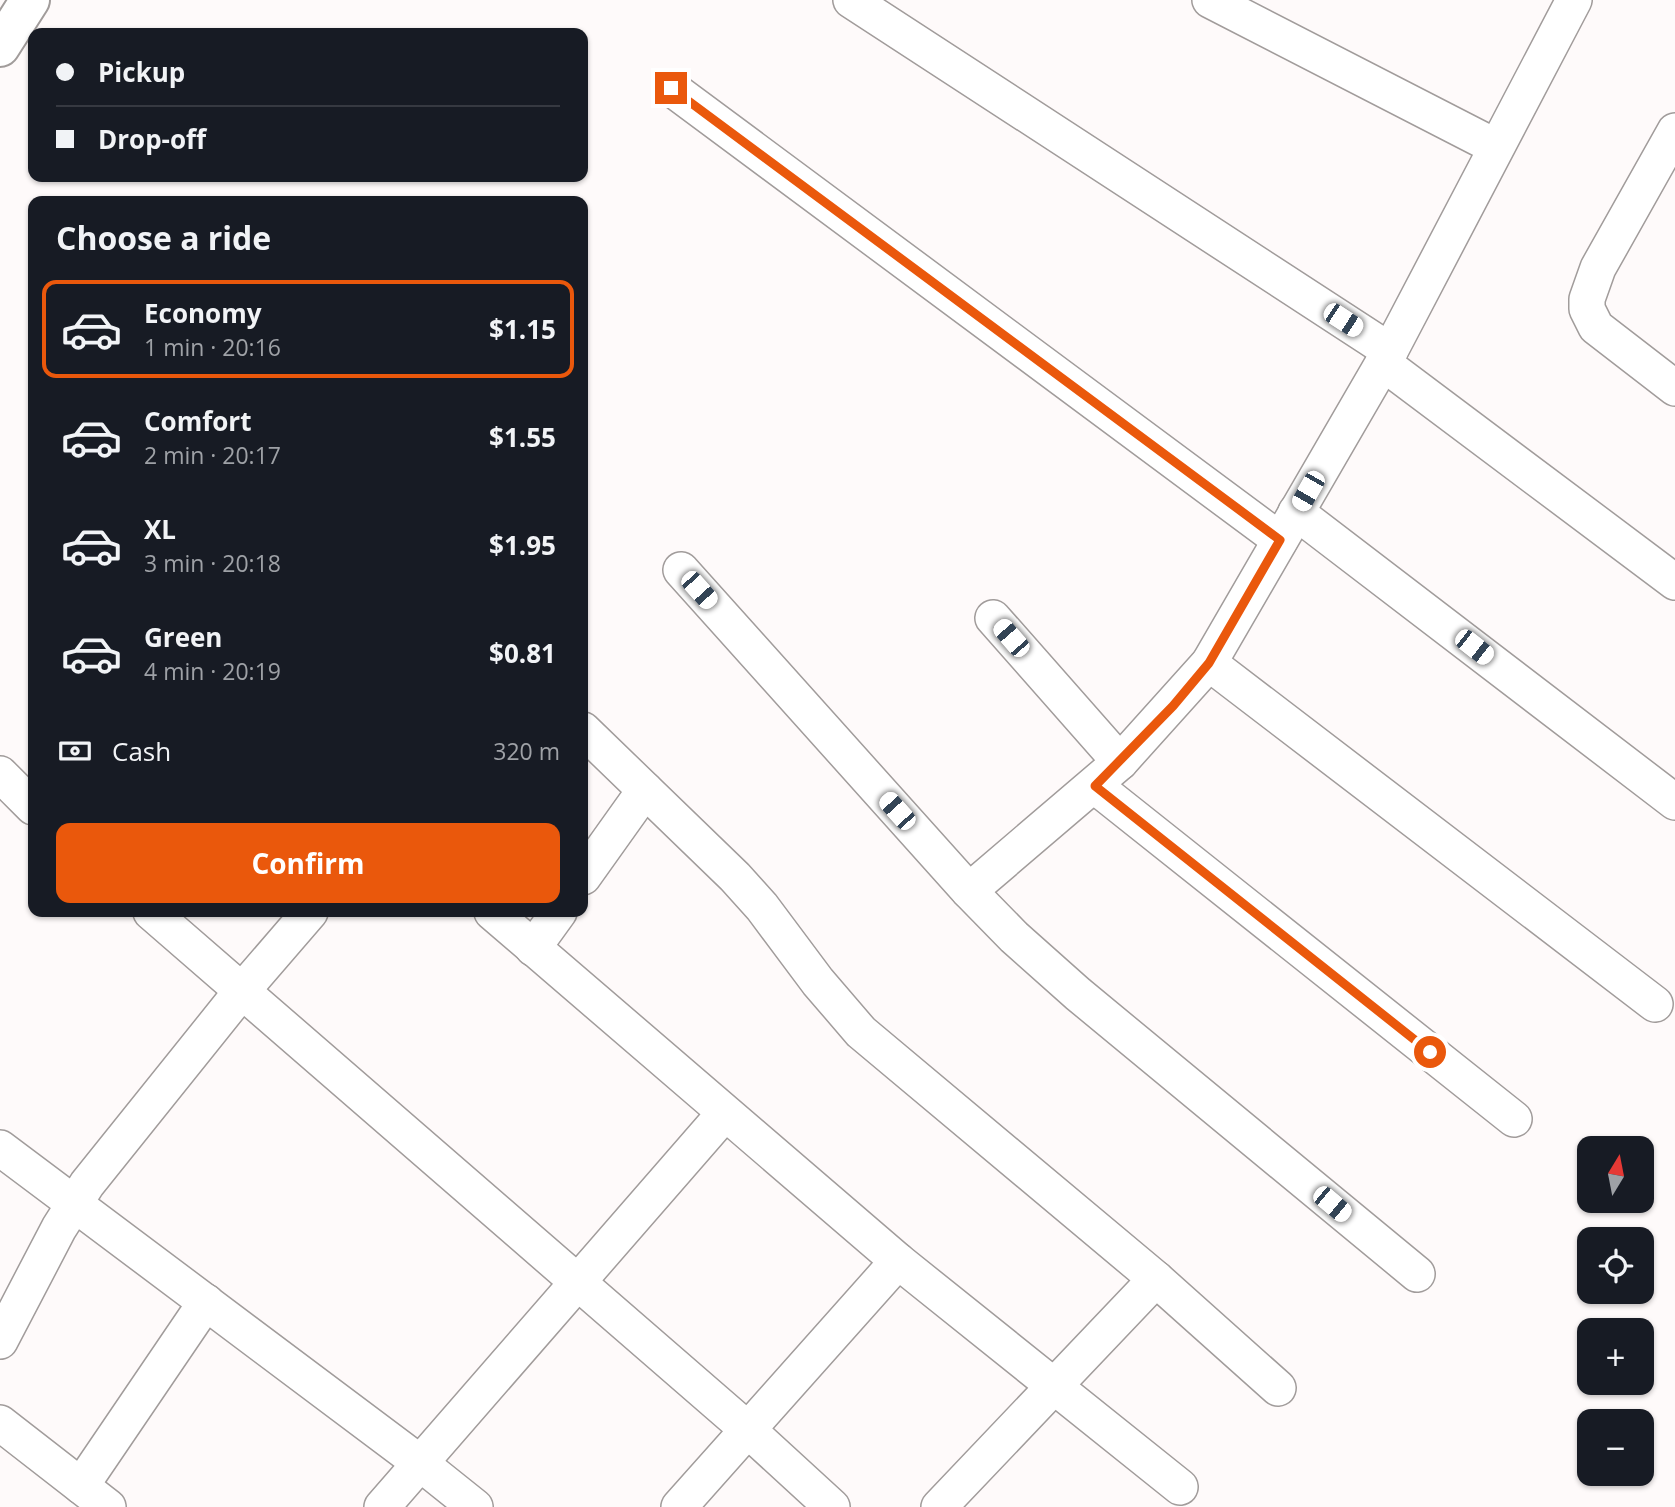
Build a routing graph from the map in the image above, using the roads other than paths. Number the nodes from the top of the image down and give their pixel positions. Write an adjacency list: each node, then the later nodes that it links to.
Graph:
1 (30, 0): 5 (main road)
2 (851, 0): 9 (street)
3 (1210, 0): 8 (street)
4 (1574, 0): 8 (street)
5 (0, 47)
6 (671, 88): 11 (street)
7 (1675, 131): 10 (street)
8 (1496, 147): 9 (street)
9 (1386, 357): 11 (street); 13 (street)
10 (1675, 388)
11 (1288, 526): 15 (street); 22 (street)
12 (681, 569): 24 (street)
13 (1675, 582)
14 (993, 618): 17 (street)
15 (1209, 663): 17 (street); 31 (street)
16 (588, 735): 20 (street)
17 (1120, 762): 19 (street)
18 (0, 774): 21 (street)
19 (1095, 786): 24 (street); 33 (street)
20 (645, 790): 23 (street); 38 (street)
21 (28, 802)
22 (1675, 802)
23 (588, 870)
24 (969, 891): 37 (street)
25 (157, 917): 30 (street)
26 (306, 917): 30 (street)
27 (498, 917): 29 (street)
28 (555, 917): 29 (street)
29 (533, 948): 32 (street)
30 (241, 992): 35 (street); 39 (street)
31 (1655, 1004)
32 (724, 1114): 36 (street); 39 (street)
33 (1514, 1119)
34 (0, 1148): 35 (street)
35 (73, 1203): 40 (street); 41 (street)
36 (898, 1261): 42 (street); 45 (street)
37 (1416, 1274)
38 (1156, 1279): 42 (street); 43 (street)
39 (578, 1283): 45 (street); 46 (street)
40 (206, 1302): 46 (street); 47 (street)
41 (0, 1341)
42 (1054, 1386): 48 (street); 54 (street)
43 (1278, 1388)
44 (0, 1423): 47 (street)
45 (747, 1429): 52 (street); 53 (street)
46 (421, 1463): 50 (street); 51 (street)
47 (81, 1486): 49 (street)
48 (1180, 1487)
49 (108, 1507)
50 (382, 1507)
51 (475, 1507)
52 (679, 1507)
53 (832, 1507)
54 (939, 1507)

